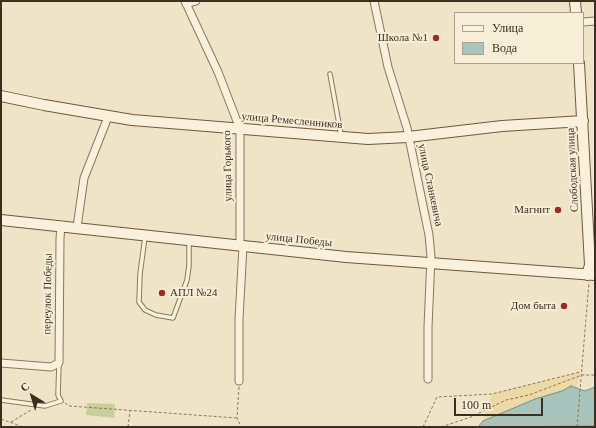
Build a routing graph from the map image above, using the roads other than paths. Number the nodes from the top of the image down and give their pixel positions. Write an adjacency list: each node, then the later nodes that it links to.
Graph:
1 (196, 1): 4 (street)
2 (374, 1): 15 (street, улица Станкевича)
3 (575, 1): 5 (street)
4 (186, 2): 13 (street, улица Горького)
5 (576, 12)
6 (595, 20): 7 (street)
7 (584, 22)
8 (579, 64): 12 (street, Слободская улица)
9 (330, 74): 14 (lane)
10 (1, 96): 11 (street, улица Ремесленников)
11 (108, 117): 13 (street, улица Ремесленников); 18 (street)
12 (583, 121): 15 (street, улица Ремесленников); 23 (street, Слободская улица)
13 (240, 129): 14 (street, улица Ремесленников); 21 (street, улица Горького)
14 (341, 137): 15 (street, улица Ремесленников)
15 (408, 137): 22 (street, улица Станкевича)
16 (1, 220): 17 (street, улица Победы)
17 (61, 225): 18 (street, улица Победы); 25 (street, переулок Победы)
18 (76, 227): 19 (street, улица Победы)
19 (146, 235): 20 (street, улица Победы); 20 (lane)
20 (189, 240): 21 (street, улица Победы)
21 (241, 246): 22 (street, улица Победы); 27 (street, улица Горького)
22 (430, 264): 23 (street, улица Победы); 26 (street, улица Станкевича)
23 (591, 275)
24 (1, 363): 25 (street)
25 (59, 363): 28 (lane)
26 (428, 379)
27 (239, 381)
28 (1, 400)

